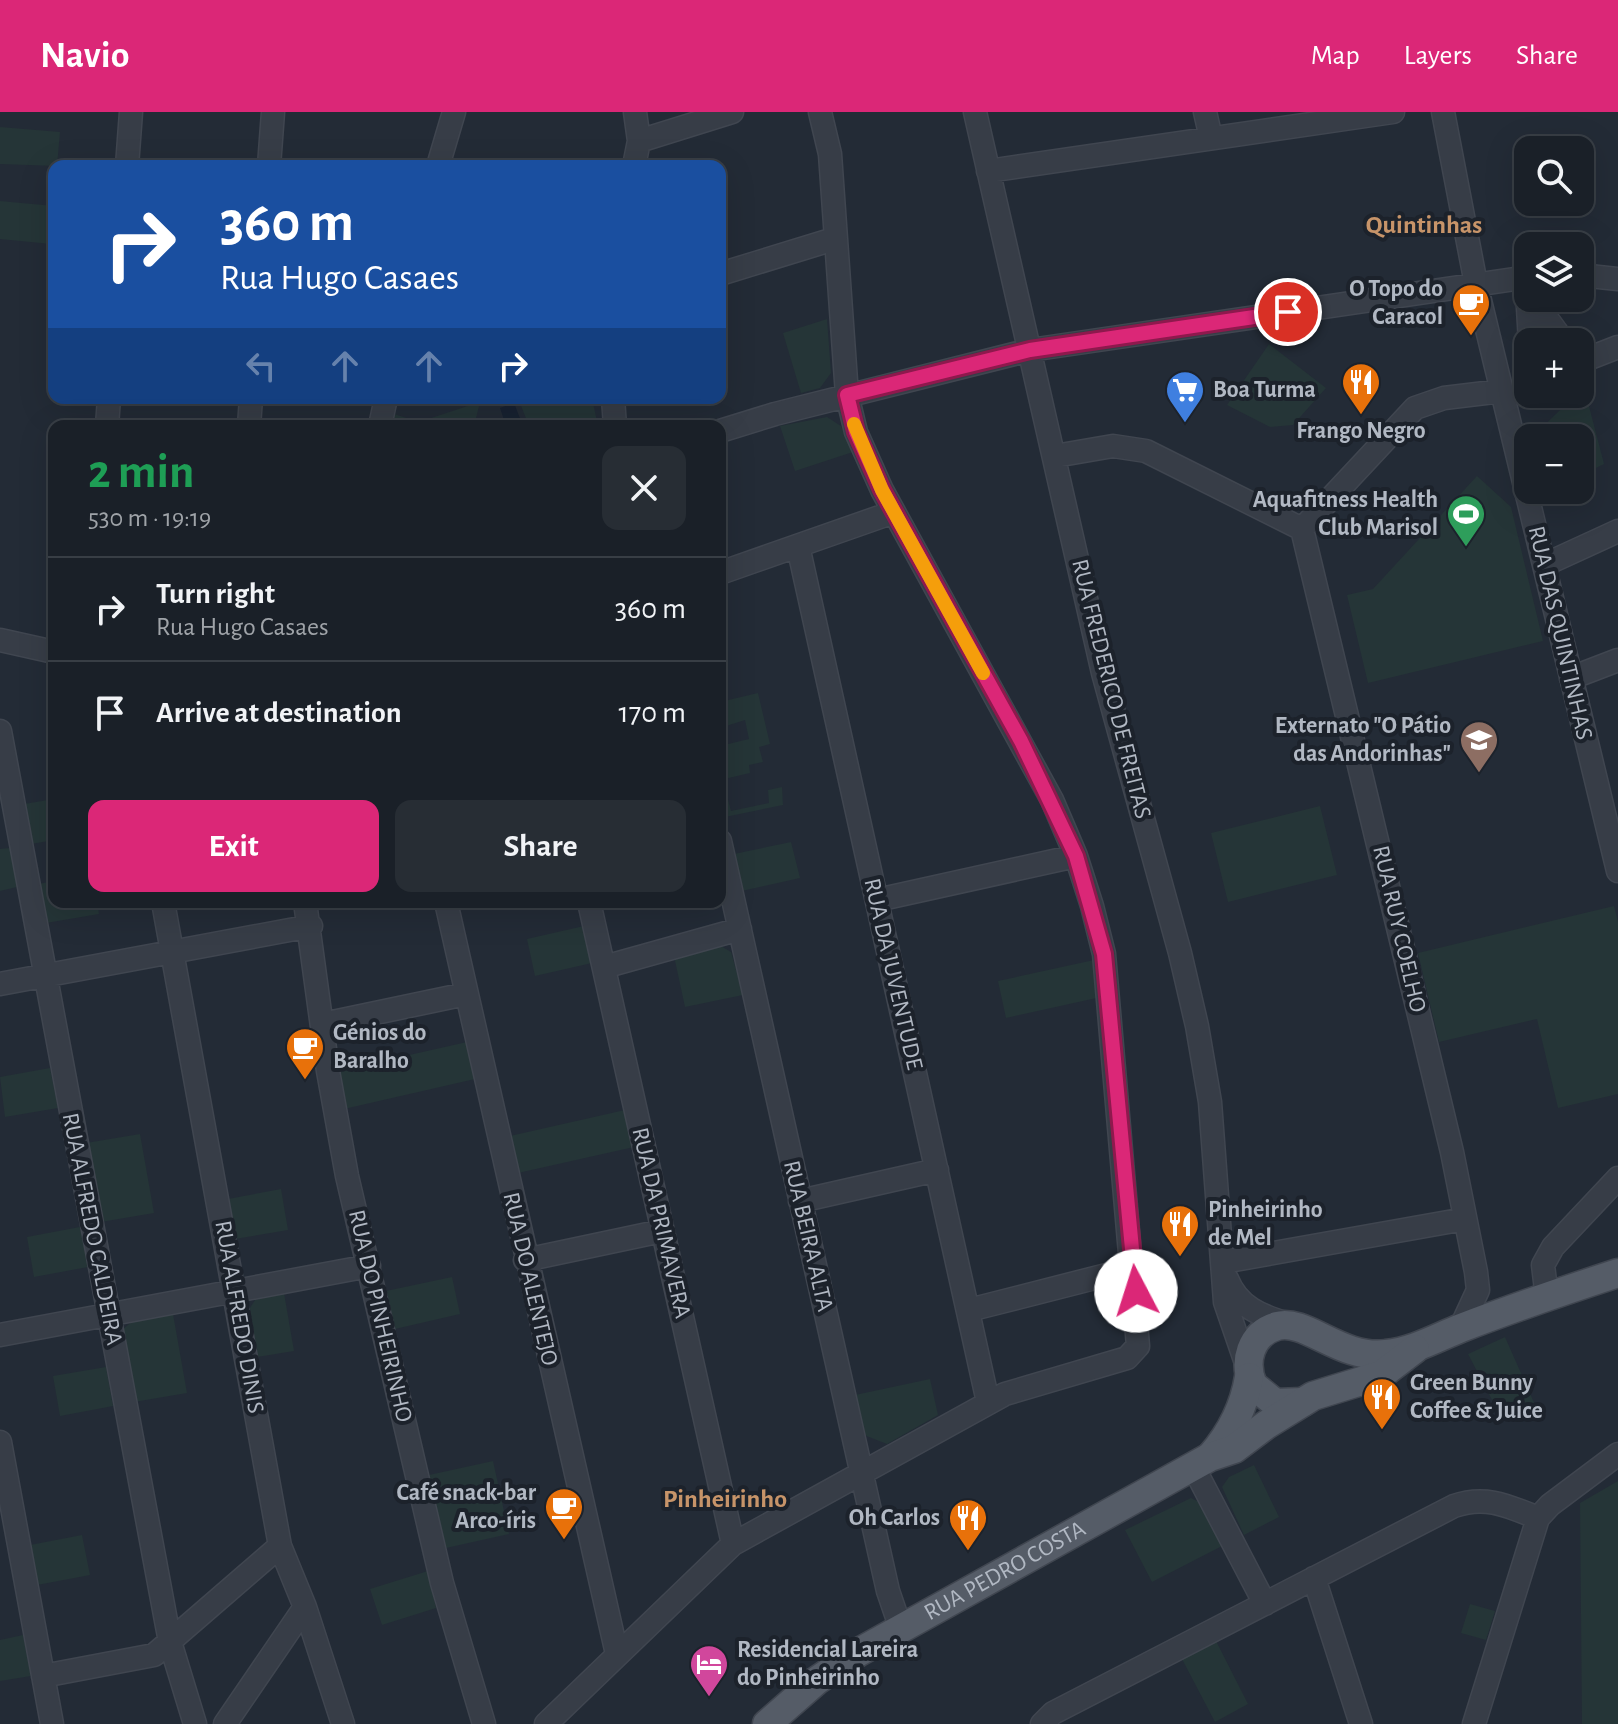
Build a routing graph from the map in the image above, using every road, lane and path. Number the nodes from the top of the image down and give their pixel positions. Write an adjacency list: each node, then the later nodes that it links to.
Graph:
1 (131, 112): 13 (street)
2 (273, 112): 14 (street)
3 (454, 112): 15 (street)
4 (635, 112): 12 (street)
5 (732, 112): 12 (street)
6 (820, 112): 18 (street)
7 (975, 112): 17 (street, RUA FREDERICO DE FREITAS)
8 (1205, 112): 11 (street)
9 (1393, 112): 11 (street)
10 (1443, 112): 22 (street, RUA DAS QUINTINHAS)
11 (1211, 138): 17 (street)
12 (639, 141): 16 (street)
13 (127, 160)
14 (269, 160)
15 (440, 160)
16 (635, 160)
17 (988, 171): 25 (street, RUA FREDERICO DE FREITAS)
18 (834, 239): 19 (street); 28 (street)
19 (726, 272)
20 (1594, 276): 21 (street)
21 (1618, 279)
22 (1476, 284): 23 (street); 25 (street); 27 (street, RUA DAS QUINTINHAS)
23 (1514, 286)
24 (1618, 347): 26 (street)
25 (1030, 350): 28 (street); 30 (street, RUA FREDERICO DE FREITAS)
26 (1594, 356)
27 (1502, 391): 32 (street); 35 (street, RUA DAS QUINTINHAS)
28 (847, 395): 29 (street); 31 (street)
29 (726, 429)
30 (1055, 456): 32 (street); 65 (street, RUA FREDERICO DE FREITAS)
31 (894, 512): 34 (street); 42 (street)
32 (1302, 529): 61 (street, RUA RUY COELHO)
33 (1618, 531): 35 (street)
34 (798, 546): 36 (street); 45 (street, RUA DA JUVENTUDE)
35 (1544, 565): 40 (street, RUA DAS QUINTINHAS)
36 (726, 571)
37 (0, 640): 38 (street)
38 (48, 651)
39 (1618, 660): 40 (street)
40 (1571, 678): 44 (street, RUA DAS QUINTINHAS)
41 (0, 731): 54 (street, RUA ALFREDO CALDEIRA)
42 (1076, 856): 45 (street); 66 (street)
43 (726, 867): 51 (street, RUA BEIRA ALTA)
44 (1618, 871)
45 (877, 900): 58 (street, RUA DA JUVENTUDE)
46 (164, 908): 52 (street, RUA ALFREDO DINIS)
47 (306, 908): 50 (street, RUA DO PINHEIRINHO)
48 (447, 908): 56 (street, RUA DO ALENTEJO)
49 (590, 908): 53 (street, RUA DA PRIMAVERA)
50 (311, 926): 52 (street); 57 (street, RUA DO PINHEIRINHO)
51 (740, 929): 53 (street); 60 (street, RUA BEIRA ALTA)
52 (172, 952): 54 (street); 68 (street, RUA ALFREDO DINIS)
53 (604, 967): 62 (street, RUA DA PRIMAVERA)
54 (45, 976): 55 (street); 71 (street, RUA ALFREDO CALDEIRA)
55 (0, 984)
56 (466, 994): 57 (street); 63 (street, RUA DO ALENTEJO)
57 (323, 1024): 64 (street, RUA DO PINHEIRINHO)
58 (937, 1170): 60 (street); 70 (street, RUA DA JUVENTUDE)
59 (1618, 1178): 69 (street)
60 (800, 1201): 83 (street, RUA BEIRA ALTA)
61 (1465, 1219): 65 (street); 73 (street, RUA RUY COELHO)
62 (662, 1231): 63 (street); 85 (street, RUA DA PRIMAVERA)
63 (525, 1260): 92 (street, RUA DO ALENTEJO)
64 (369, 1266): 68 (street); 98 (street, RUA DO PINHEIRINHO)
65 (1223, 1266): 72 (street, RUA FREDERICO DE FREITAS); 77 (street, RUA FREDERICO DE FREITAS)
66 (1134, 1268): 70 (street); 79 (street)
67 (1618, 1273): 69 (main road, RUA PEDRO COSTA)
68 (234, 1291): 71 (street); 86 (street, RUA ALFREDO DINIS)
69 (1547, 1298): 73 (main road, RUA PEDRO COSTA)
70 (969, 1310): 79 (street, RUA DA JUVENTUDE)
71 (107, 1315): 74 (street); 91 (street, RUA ALFREDO CALDEIRA)
72 (1288, 1324): 75 (main road, RUA PEDRO COSTA); 77 (main road, RUA PEDRO COSTA)
73 (1460, 1329): 76 (main road, RUA PEDRO COSTA)
74 (0, 1335)
75 (1318, 1337): 76 (main road, RUA PEDRO COSTA); 78 (main road)
76 (1415, 1349): 78 (main road, RUA PEDRO COSTA)
77 (1248, 1371): 78 (main road, RUA PEDRO COSTA); 82 (main road, RUA PEDRO COSTA)
78 (1308, 1399): 82 (main road, RUA PEDRO COSTA)
79 (988, 1402): 83 (street)
80 (0, 1442): 93 (street)
81 (1618, 1454): 84 (street)
82 (1202, 1462): 88 (street); 90 (main road, RUA PEDRO COSTA)
83 (861, 1473): 85 (street); 90 (street, RUA BEIRA ALTA)
84 (1538, 1518): 87 (street); 103 (street)
85 (733, 1544): 92 (street)
86 (280, 1546): 89 (street, RUA ALFREDO DINIS); 91 (street)
87 (1314, 1578): 88 (street); 102 (street)
88 (1265, 1604): 101 (street)
89 (305, 1607): 96 (street); 97 (street, RUA ALFREDO DINIS)
90 (901, 1629): 100 (main road, RUA PEDRO COSTA)
91 (170, 1642): 93 (street); 95 (street, RUA ALFREDO CALDEIRA)
92 (617, 1654): 99 (street)
93 (43, 1676): 94 (street)
94 (52, 1724)
95 (195, 1724)
96 (225, 1724)
97 (343, 1724)
98 (484, 1724)
99 (546, 1724)
100 (767, 1724)
101 (1042, 1724)
102 (1361, 1724)
103 (1474, 1724)

